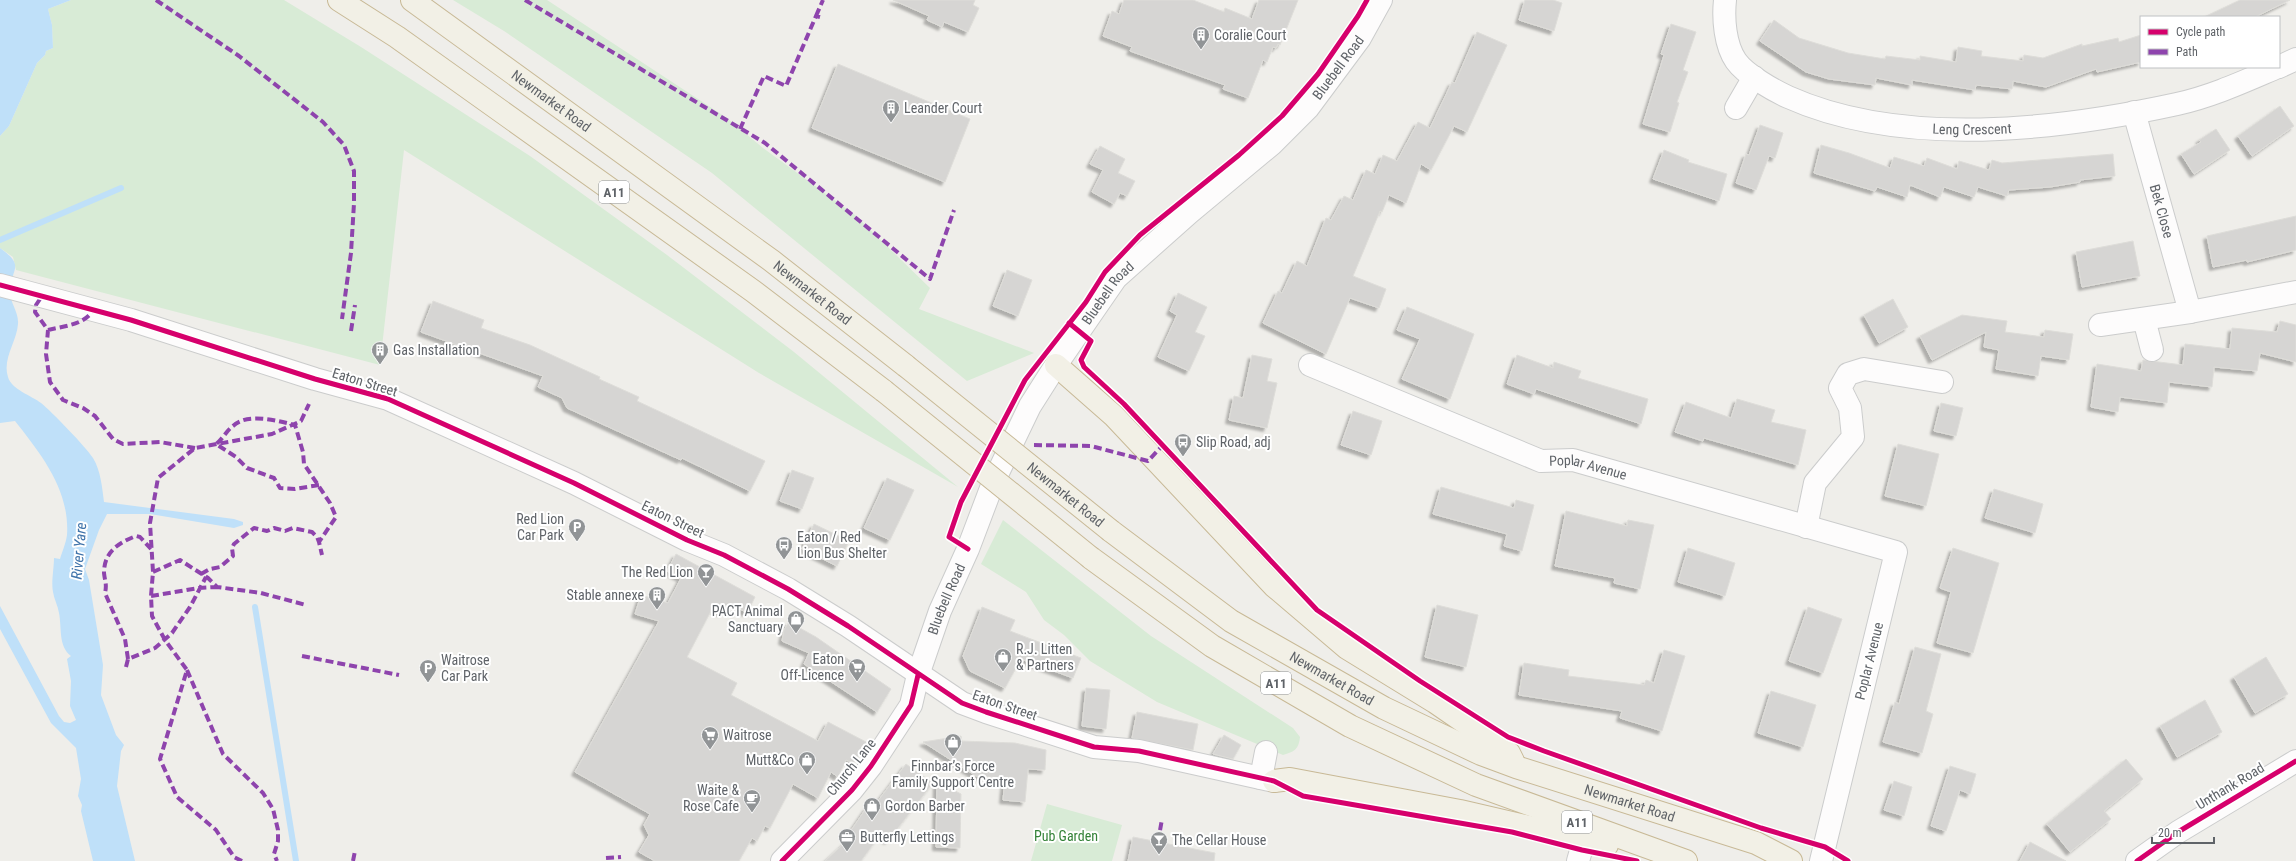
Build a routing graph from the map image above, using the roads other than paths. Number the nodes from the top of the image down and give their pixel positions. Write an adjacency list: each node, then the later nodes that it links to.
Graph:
1 (339, 0): 27 (highway, A11, bridge)
2 (412, 0): 24 (highway, Newmarket Road / A11, bridge)
3 (1381, 0): 17 (street, Bluebell Road)
4 (1725, 0): 8 (street, Leng Crescent)
5 (2296, 59): 6 (street, Leng Crescent)
6 (2280, 67)
7 (2276, 68): 10 (street, Leng Crescent)
8 (1754, 77): 9 (street); 10 (street, Leng Crescent)
9 (1736, 108)
10 (2134, 112): 13 (street, Bek Close)
11 (0, 285): 21 (street, Eaton Street)
12 (2296, 292): 13 (street)
13 (2190, 312): 14 (street)
14 (2144, 319): 15 (street); 16 (street)
15 (2100, 325)
16 (2152, 350)
17 (1056, 365): 21 (street, Bluebell Road); 24 (highway)
18 (1310, 365): 20 (street, Poplar Avenue)
19 (1942, 382): 20 (street)
20 (1806, 527): 31 (street, Poplar Avenue)
21 (918, 675): 25 (street, Eaton Street); 28 (street, Church Lane)
22 (1266, 752): 25 (street)
23 (2296, 761): 32 (street, Unthank Road)
24 (1516, 767): 30 (highway, Newmarket Road / A11)
25 (1268, 780): 26 (highway)
26 (1584, 840): 27 (highway); 29 (street)
27 (1682, 860)
28 (782, 861)
29 (1578, 861)
30 (1791, 861)
31 (1821, 861)
32 (2137, 861)

